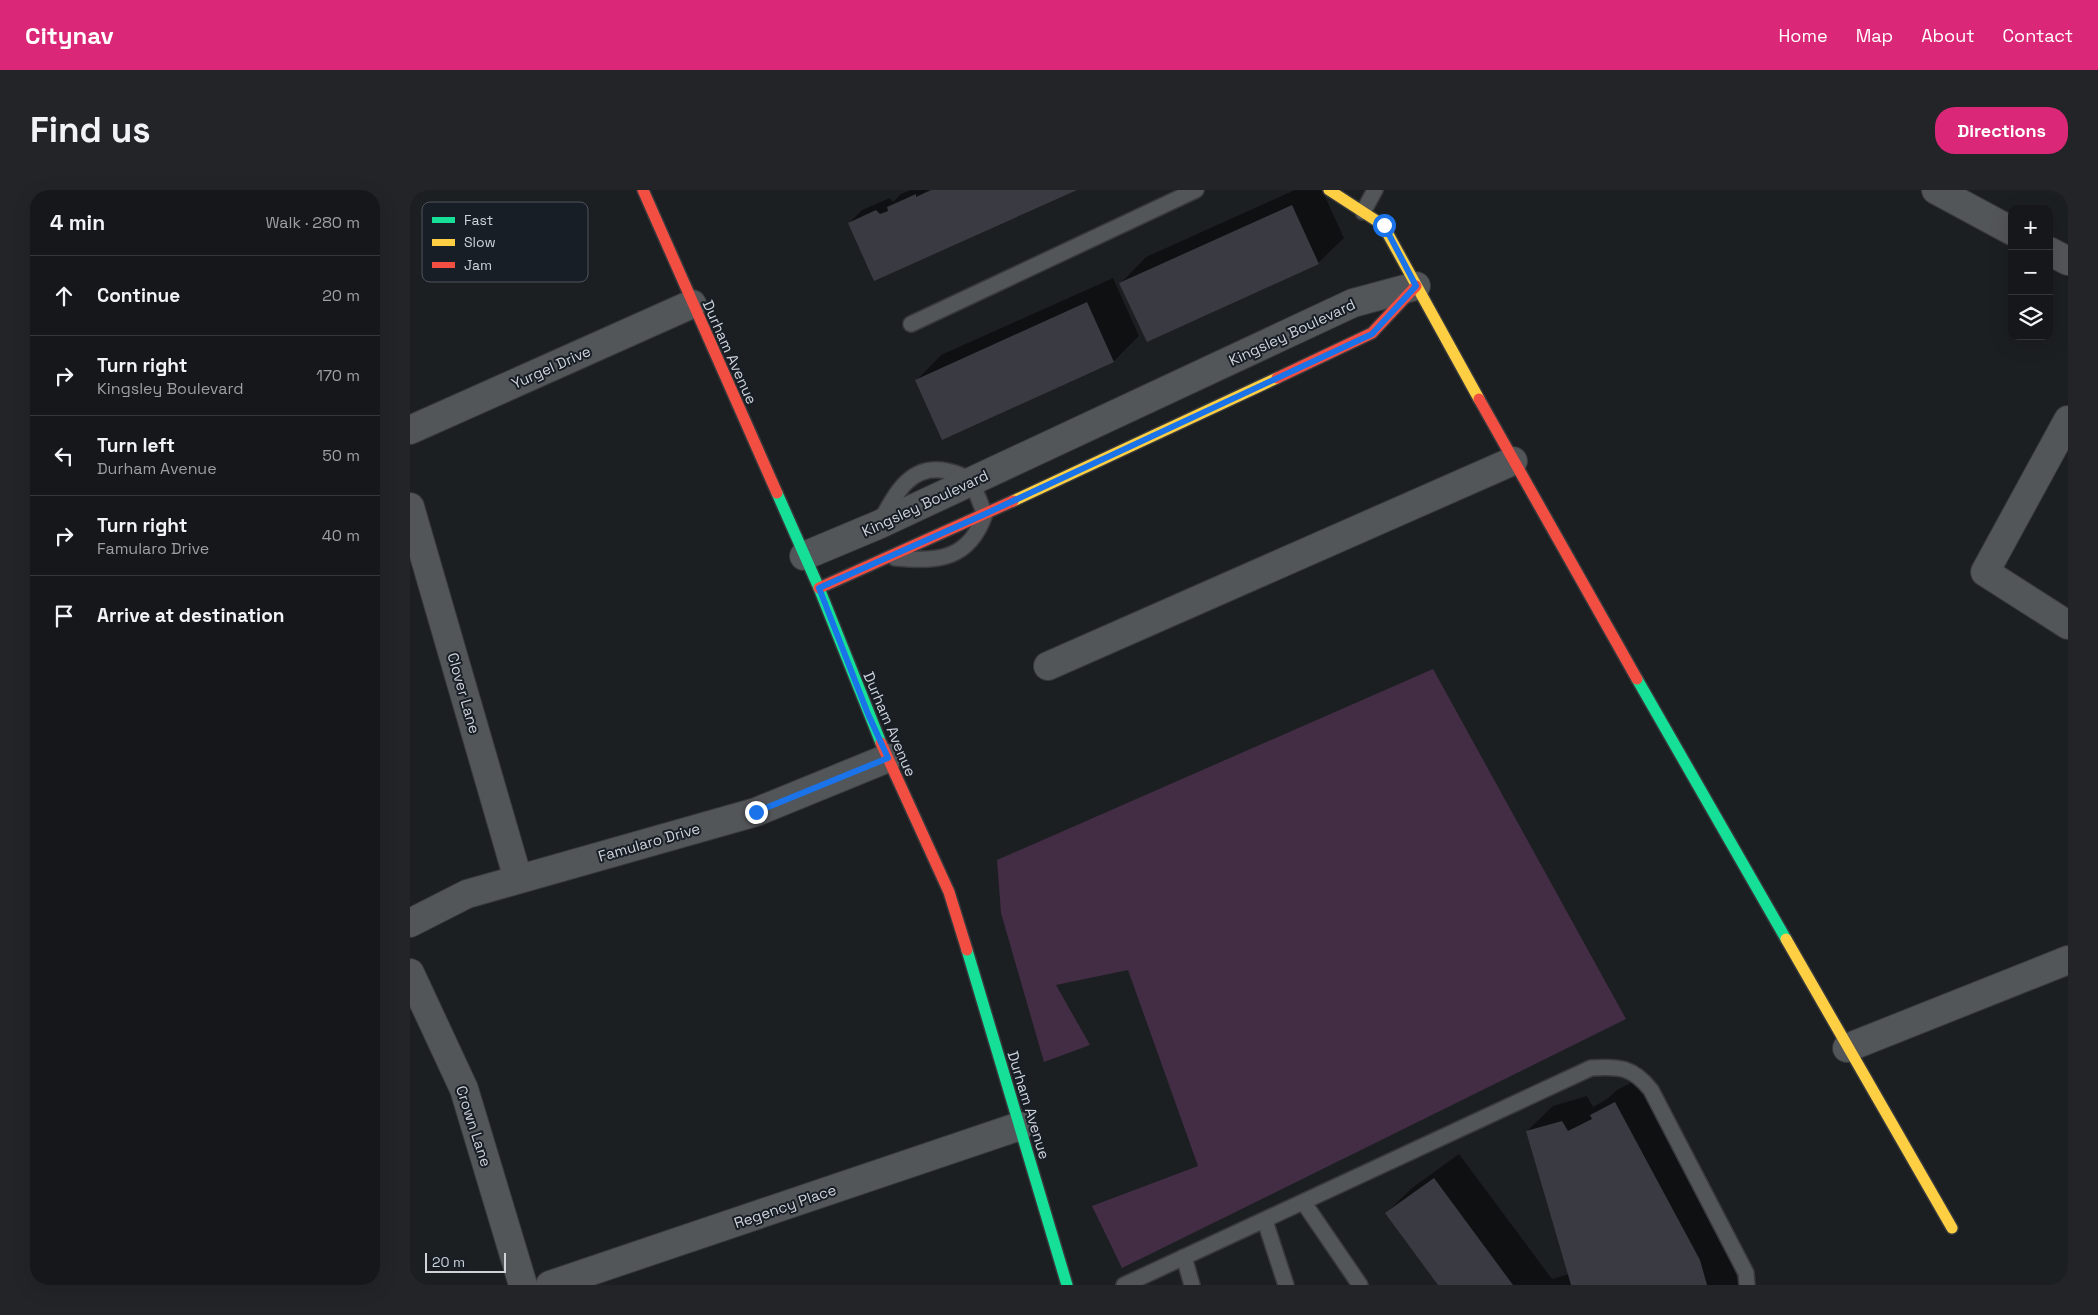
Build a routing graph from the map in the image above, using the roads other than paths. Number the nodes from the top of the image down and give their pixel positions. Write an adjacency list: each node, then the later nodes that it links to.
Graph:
1 (643, 190): 11 (street, Durham Avenue)
2 (1196, 190): 12 (lane)
3 (1329, 190): 6 (street)
4 (1375, 190): 6 (lane)
5 (1936, 190): 7 (street)
6 (1363, 212): 10 (street)
7 (2008, 229)
8 (2053, 253): 9 (street)
9 (2068, 261)
10 (1416, 286): 15 (street); 16 (street, Kingsley Boulevard); 18 (street)
11 (692, 304): 14 (street, Yurgel Drive); 19 (street, Durham Avenue)
12 (911, 324)
13 (2068, 420): 22 (street)
14 (410, 430)
15 (1513, 461): 23 (street); 29 (street)
16 (970, 482): 18 (lane); 19 (street, Kingsley Boulevard)
17 (410, 506): 25 (street, Clover Lane)
18 (985, 514): 20 (street); 20 (lane)
19 (804, 556): 21 (street, Durham Avenue)
20 (887, 557): 21 (street)
21 (819, 588): 24 (street, Durham Avenue)
22 (2068, 625)
23 (1048, 666)
24 (888, 758): 25 (street, Famularo Drive); 30 (street, Durham Avenue)
25 (518, 879): 26 (street, Famularo Drive)
26 (410, 923)
27 (2068, 960): 29 (street)
28 (410, 973): 35 (street, Crown Lane)
29 (1848, 1048): 33 (street)
30 (1020, 1126): 36 (street, Regency Place); 37 (street, Durham Avenue)
31 (1304, 1203): 32 (lane); 41 (lane); 42 (lane)
32 (1265, 1220): 34 (lane); 40 (lane)
33 (1952, 1228)
34 (1184, 1257): 38 (lane); 39 (lane)
35 (523, 1285)
36 (550, 1285)
37 (1067, 1285)
38 (1124, 1285)
39 (1192, 1285)
40 (1286, 1285)
41 (1360, 1285)
42 (1748, 1285)

